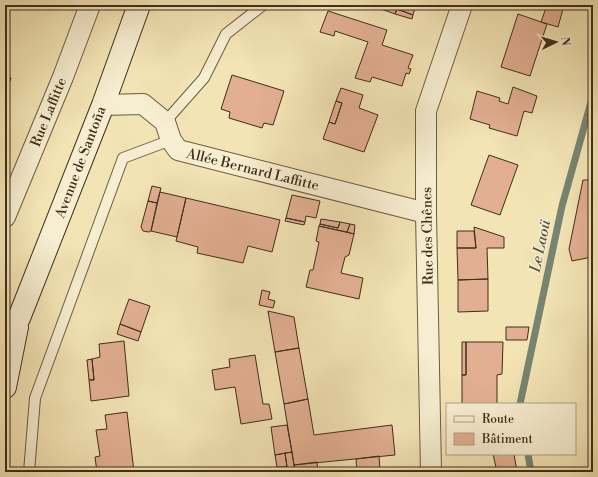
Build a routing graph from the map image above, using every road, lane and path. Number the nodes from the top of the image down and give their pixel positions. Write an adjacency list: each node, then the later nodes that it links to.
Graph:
1 (90, 5): 8 (street, Rue Laffitte)
2 (139, 5): 5 (main road, Avenue de Santoña)
3 (264, 5): 6 (lane)
4 (462, 5): 7 (street, Rue des Chênes)
5 (103, 105): 6 (street, Allée Bernard Laffitte); 9 (main road, Avenue de Santoña)
6 (168, 131): 7 (street, Allée Bernard Laffitte); 12 (lane)
7 (426, 213): 13 (street, Rue des Chênes)
8 (5, 217)
9 (19, 318): 10 (main road, Avenue de Santoña); 11 (main road, Avenue de Santoña)
10 (5, 343)
11 (5, 387)
12 (29, 472)
13 (431, 472)

